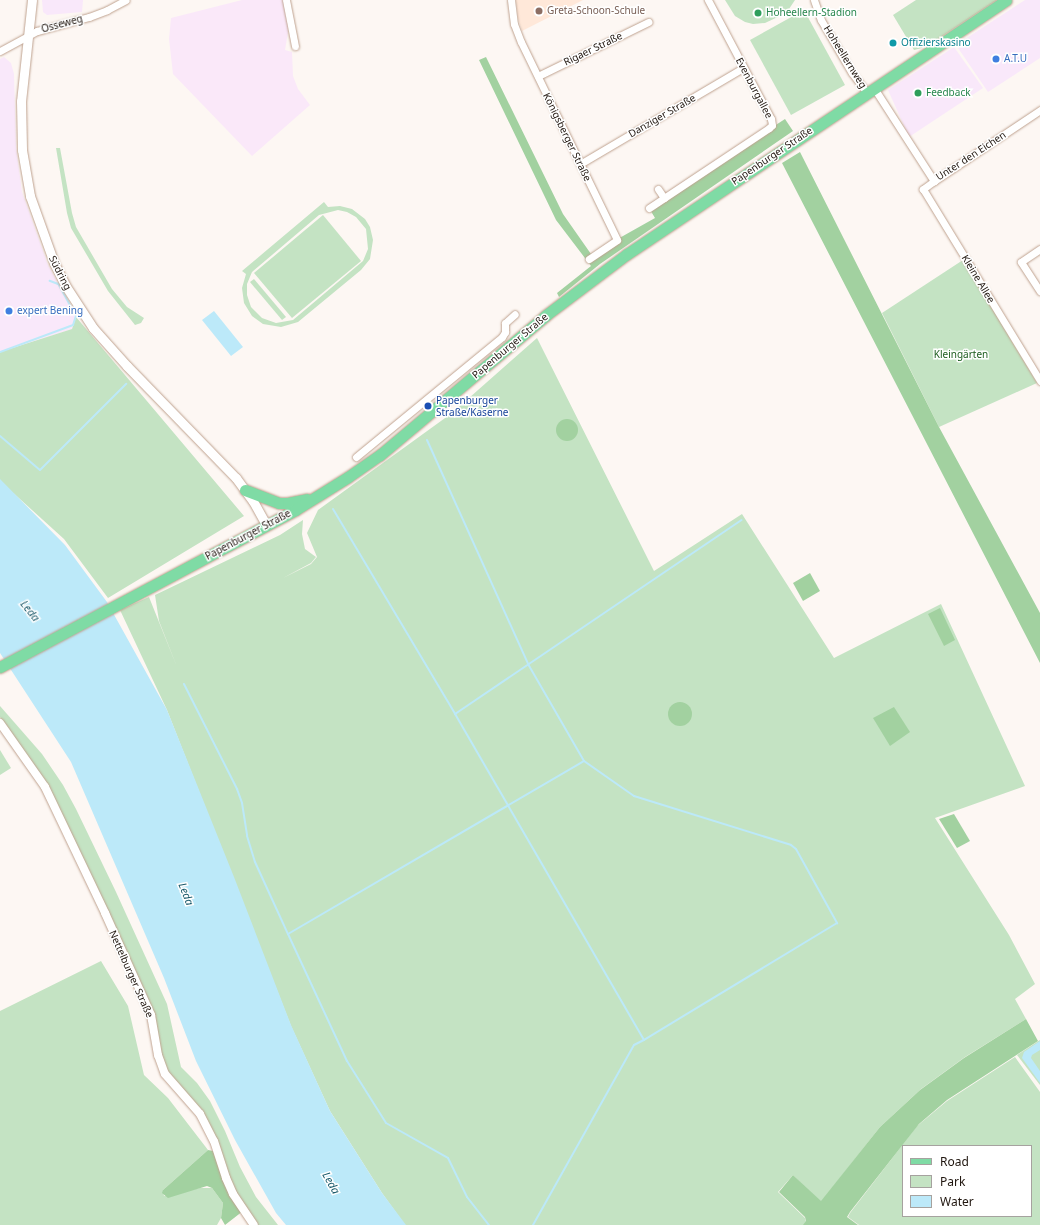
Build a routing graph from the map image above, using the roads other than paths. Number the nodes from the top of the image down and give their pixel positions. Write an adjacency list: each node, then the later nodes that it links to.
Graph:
1 (32, 0): 9 (main road, Südring)
2 (126, 0): 9 (street, Osseweg)
3 (286, 0): 10 (street)
4 (511, 0): 13 (street, Königsberger Straße)
5 (708, 0): 12 (street, Evenburgallee)
6 (814, 0): 14 (street, Hoheellernweg)
7 (1006, 0): 14 (main road, Papenburger Straße)
8 (648, 22): 13 (street, Rigaer Straße)
9 (27, 36): 11 (street, Osseweg); 27 (main road, Südring)
10 (295, 46)
11 (0, 51)
12 (744, 68): 16 (street, Danziger Straße); 19 (street, Evenburgallee)
13 (538, 76): 16 (street, Königsberger Straße)
14 (871, 90): 17 (street, Unter den Eichen); 28 (main road, Papenburger Straße)
15 (1040, 110): 17 (street, Unter den Eichen)
16 (580, 164): 22 (street, Königsberger Straße)
17 (934, 181): 25 (street, Kleine Allee)
18 (658, 189): 19 (street)
19 (664, 198): 20 (street, Evenburgallee)
20 (649, 208)
21 (1040, 249): 23 (street)
22 (589, 259)
23 (1040, 292)
24 (514, 314): 26 (street)
25 (1040, 381)
26 (356, 457)
27 (245, 490): 28 (main road); 29 (main road, Südring)
28 (317, 496): 29 (main road, Papenburger Straße)
29 (266, 524): 30 (main road, Papenburger Straße)
30 (0, 667)
31 (0, 723): 32 (street, Nettelburger Straße)
32 (254, 1225)

